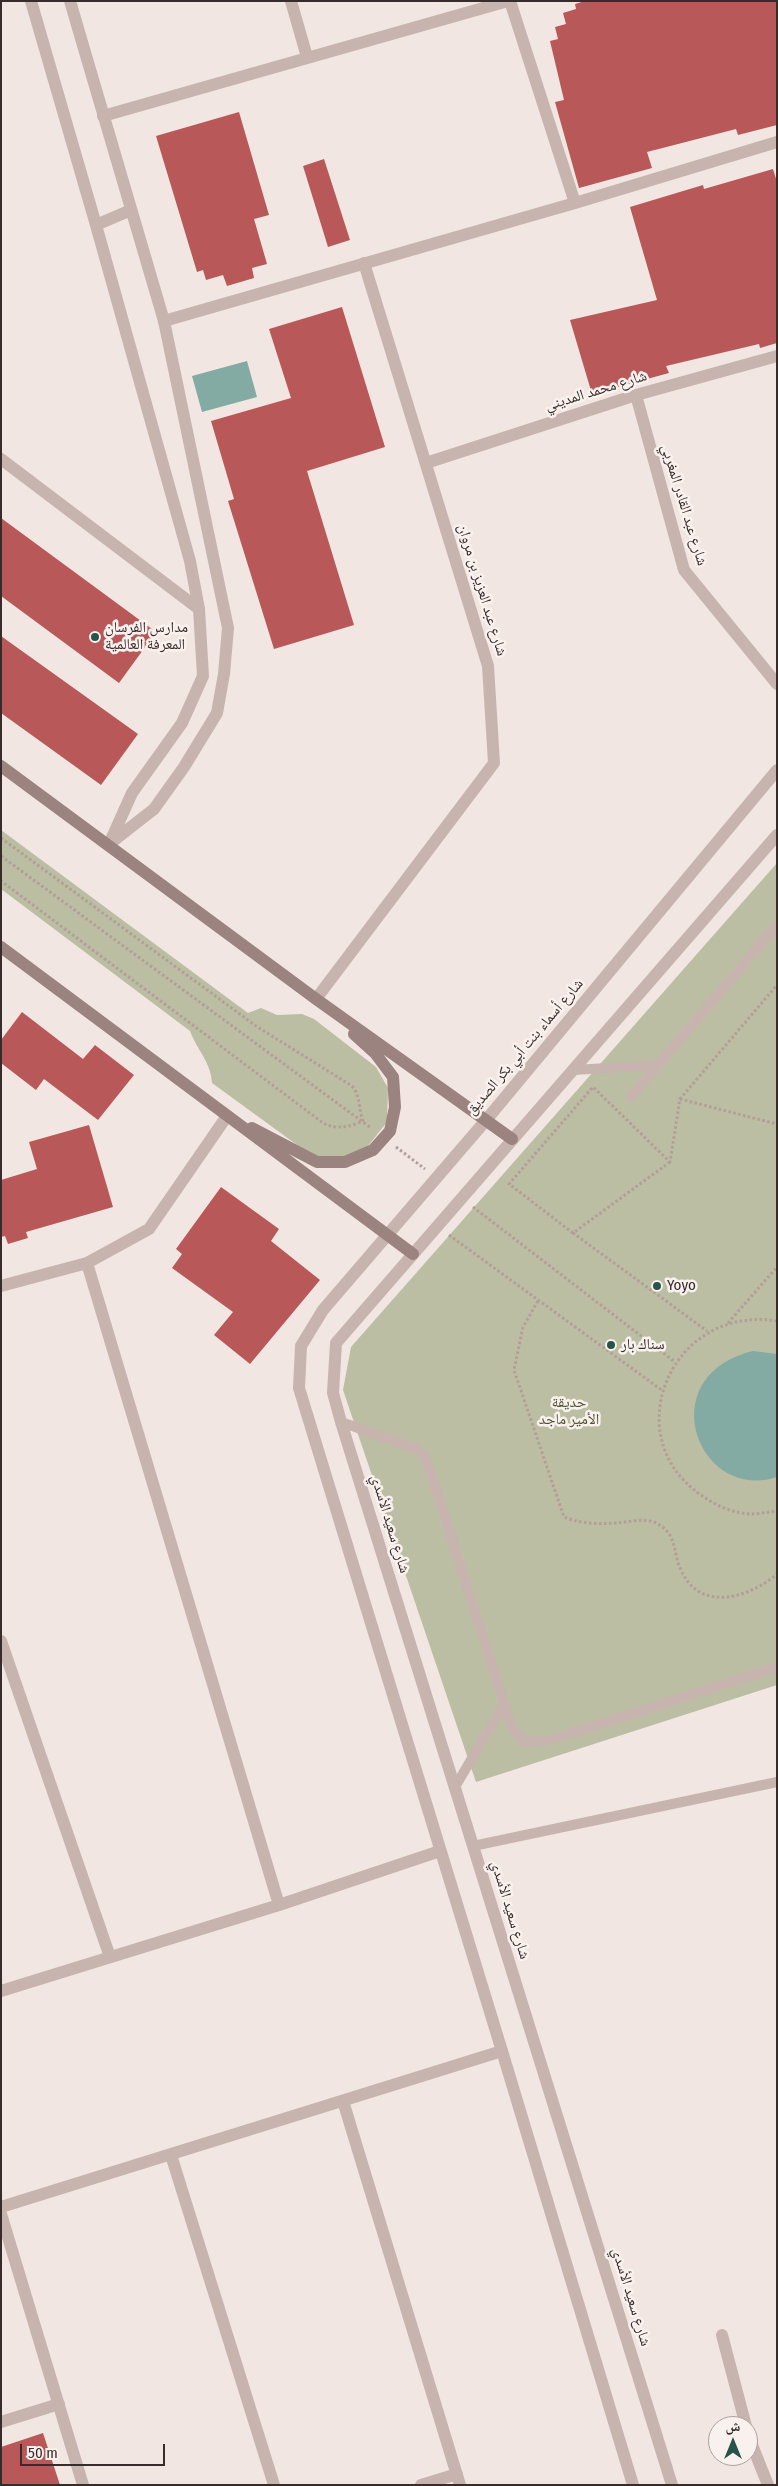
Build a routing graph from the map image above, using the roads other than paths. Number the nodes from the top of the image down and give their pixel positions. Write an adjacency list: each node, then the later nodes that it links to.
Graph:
1 (31, 1): 10 (street)
2 (70, 1): 6 (street)
3 (291, 1): 5 (street)
4 (509, 1): 5 (street); 8 (street)
5 (307, 57): 6 (street)
6 (103, 116): 9 (street)
7 (777, 142): 8 (street)
8 (575, 203): 11 (street)
9 (131, 210): 10 (street); 12 (street)
10 (96, 225): 17 (street)
11 (364, 263): 12 (street); 16 (street, شارع عبد العزيز بن مروان)
12 (164, 321): 22 (street)
13 (777, 356): 14 (street, شارع محمد المديني)
14 (636, 395): 16 (street, شارع محمد المديني); 18 (street, شارع عبد القادر المغربي)
15 (1, 458): 17 (street)
16 (426, 463): 25 (street, شارع عبد العزيز بن مروان)
17 (200, 609): 22 (street)
18 (777, 684)
19 (1, 766): 22 (main road)
20 (777, 770): 30 (street, شارع أسماء بنت أبي بكر الصديق)
21 (777, 834): 27 (street)
22 (108, 845): 25 (main road)
23 (777, 925): 26 (lane)
24 (1, 947): 29 (main road)
25 (316, 999): 29 (main road); 30 (main road)
26 (658, 1065): 27 (lane); 28 (lane)
27 (573, 1070): 31 (street)
28 (631, 1097)
29 (227, 1116): 32 (main road); 34 (street)
30 (487, 1120): 31 (main road); 32 (street, شارع أسماء بنت أبي بكر الصديق)
31 (512, 1139): 33 (street)
32 (387, 1233): 33 (main road); 44 (street, شارع أسماء بنت أبي بكر الصديق)
33 (413, 1254): 36 (street, شارع سعيد الأسدي)
34 (86, 1263): 35 (street); 45 (street)
35 (1, 1286)
36 (341, 1422): 40 (lane); 42 (street, شارع سعيد الأسدي)
37 (1, 1641): 38 (street)
38 (3, 1657): 46 (street)
39 (777, 1667): 40 (lane)
40 (504, 1704): 42 (lane)
41 (777, 1782): 43 (lane)
42 (455, 1787): 43 (street, شارع سعيد الأسدي)
43 (473, 1846): 63 (street, شارع سعيد الأسدي)
44 (440, 1851): 45 (street); 48 (street)
45 (279, 1905): 46 (street)
46 (110, 1957): 47 (street)
47 (1, 1991)
48 (502, 2051): 49 (street); 62 (street)
49 (343, 2101): 50 (street); 58 (street)
50 (171, 2154): 51 (street); 60 (street)
51 (1, 2207)
52 (1, 2214): 54 (street)
53 (722, 2335): 55 (street)
54 (59, 2404): 56 (street); 59 (street)
55 (743, 2416)
56 (1, 2422)
57 (758, 2460): 64 (street)
58 (458, 2480): 61 (street)
59 (83, 2485)
60 (274, 2485)
61 (422, 2485)
62 (633, 2485)
63 (672, 2485)
64 (768, 2485)

